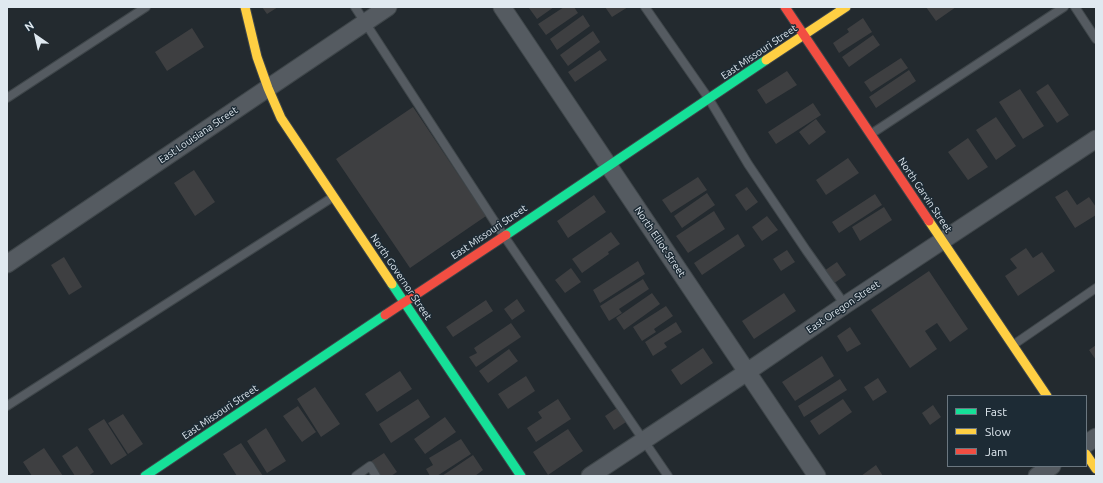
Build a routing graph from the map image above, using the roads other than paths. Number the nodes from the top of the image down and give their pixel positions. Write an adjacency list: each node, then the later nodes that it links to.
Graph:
1 (146, 7): 15 (lane)
2 (245, 7): 14 (main road, North Governor Street)
3 (355, 7): 11 (lane)
4 (388, 7): 11 (street, East Louisiana Street)
5 (502, 7): 19 (street, North Elliot Street)
6 (645, 7): 16 (lane)
7 (785, 7): 12 (main road, North Garvin Street)
8 (846, 7): 12 (main road, East Missouri Street)
9 (1064, 7): 17 (lane)
10 (1075, 7): 13 (lane)
11 (365, 23): 14 (street, East Louisiana Street); 21 (lane)
12 (804, 35): 16 (main road, East Missouri Street); 17 (main road, North Garvin Street)
13 (1096, 39)
14 (268, 88): 20 (main road, North Governor Street); 23 (street, East Louisiana Street)
15 (7, 98)
16 (709, 99): 19 (main road, East Missouri Street); 26 (lane)
17 (870, 134): 22 (main road, North Garvin Street)
18 (1096, 138): 22 (street, East Oregon Street)
19 (608, 166): 21 (main road, East Missouri Street); 28 (street, North Elliot Street)
20 (333, 197): 25 (main road, North Governor Street); 30 (lane)
21 (504, 236): 25 (main road, East Missouri Street); 32 (lane)
22 (942, 242): 26 (street, East Oregon Street); 27 (main road, North Garvin Street)
23 (7, 264)
24 (1096, 288): 27 (lane)
25 (405, 302): 37 (main road, East Missouri Street); 40 (main road, North Governor Street)
26 (845, 305): 28 (street, East Oregon Street)
27 (1012, 345): 29 (main road, North Garvin Street)
28 (747, 372): 32 (street, East Oregon Street); 43 (street, North Elliot Street)
29 (1046, 395)
30 (7, 406)
31 (1096, 437): 33 (street)
32 (643, 440): 41 (street, East Oregon Street); 42 (lane)
33 (1087, 443)
34 (1087, 456): 36 (main road)
35 (1050, 467): 44 (street)
36 (1096, 469)
37 (145, 476)
38 (356, 476): 39 (lane)
39 (376, 476)
40 (520, 476)
41 (590, 476)
42 (668, 476)
43 (817, 476)
44 (1037, 476)

